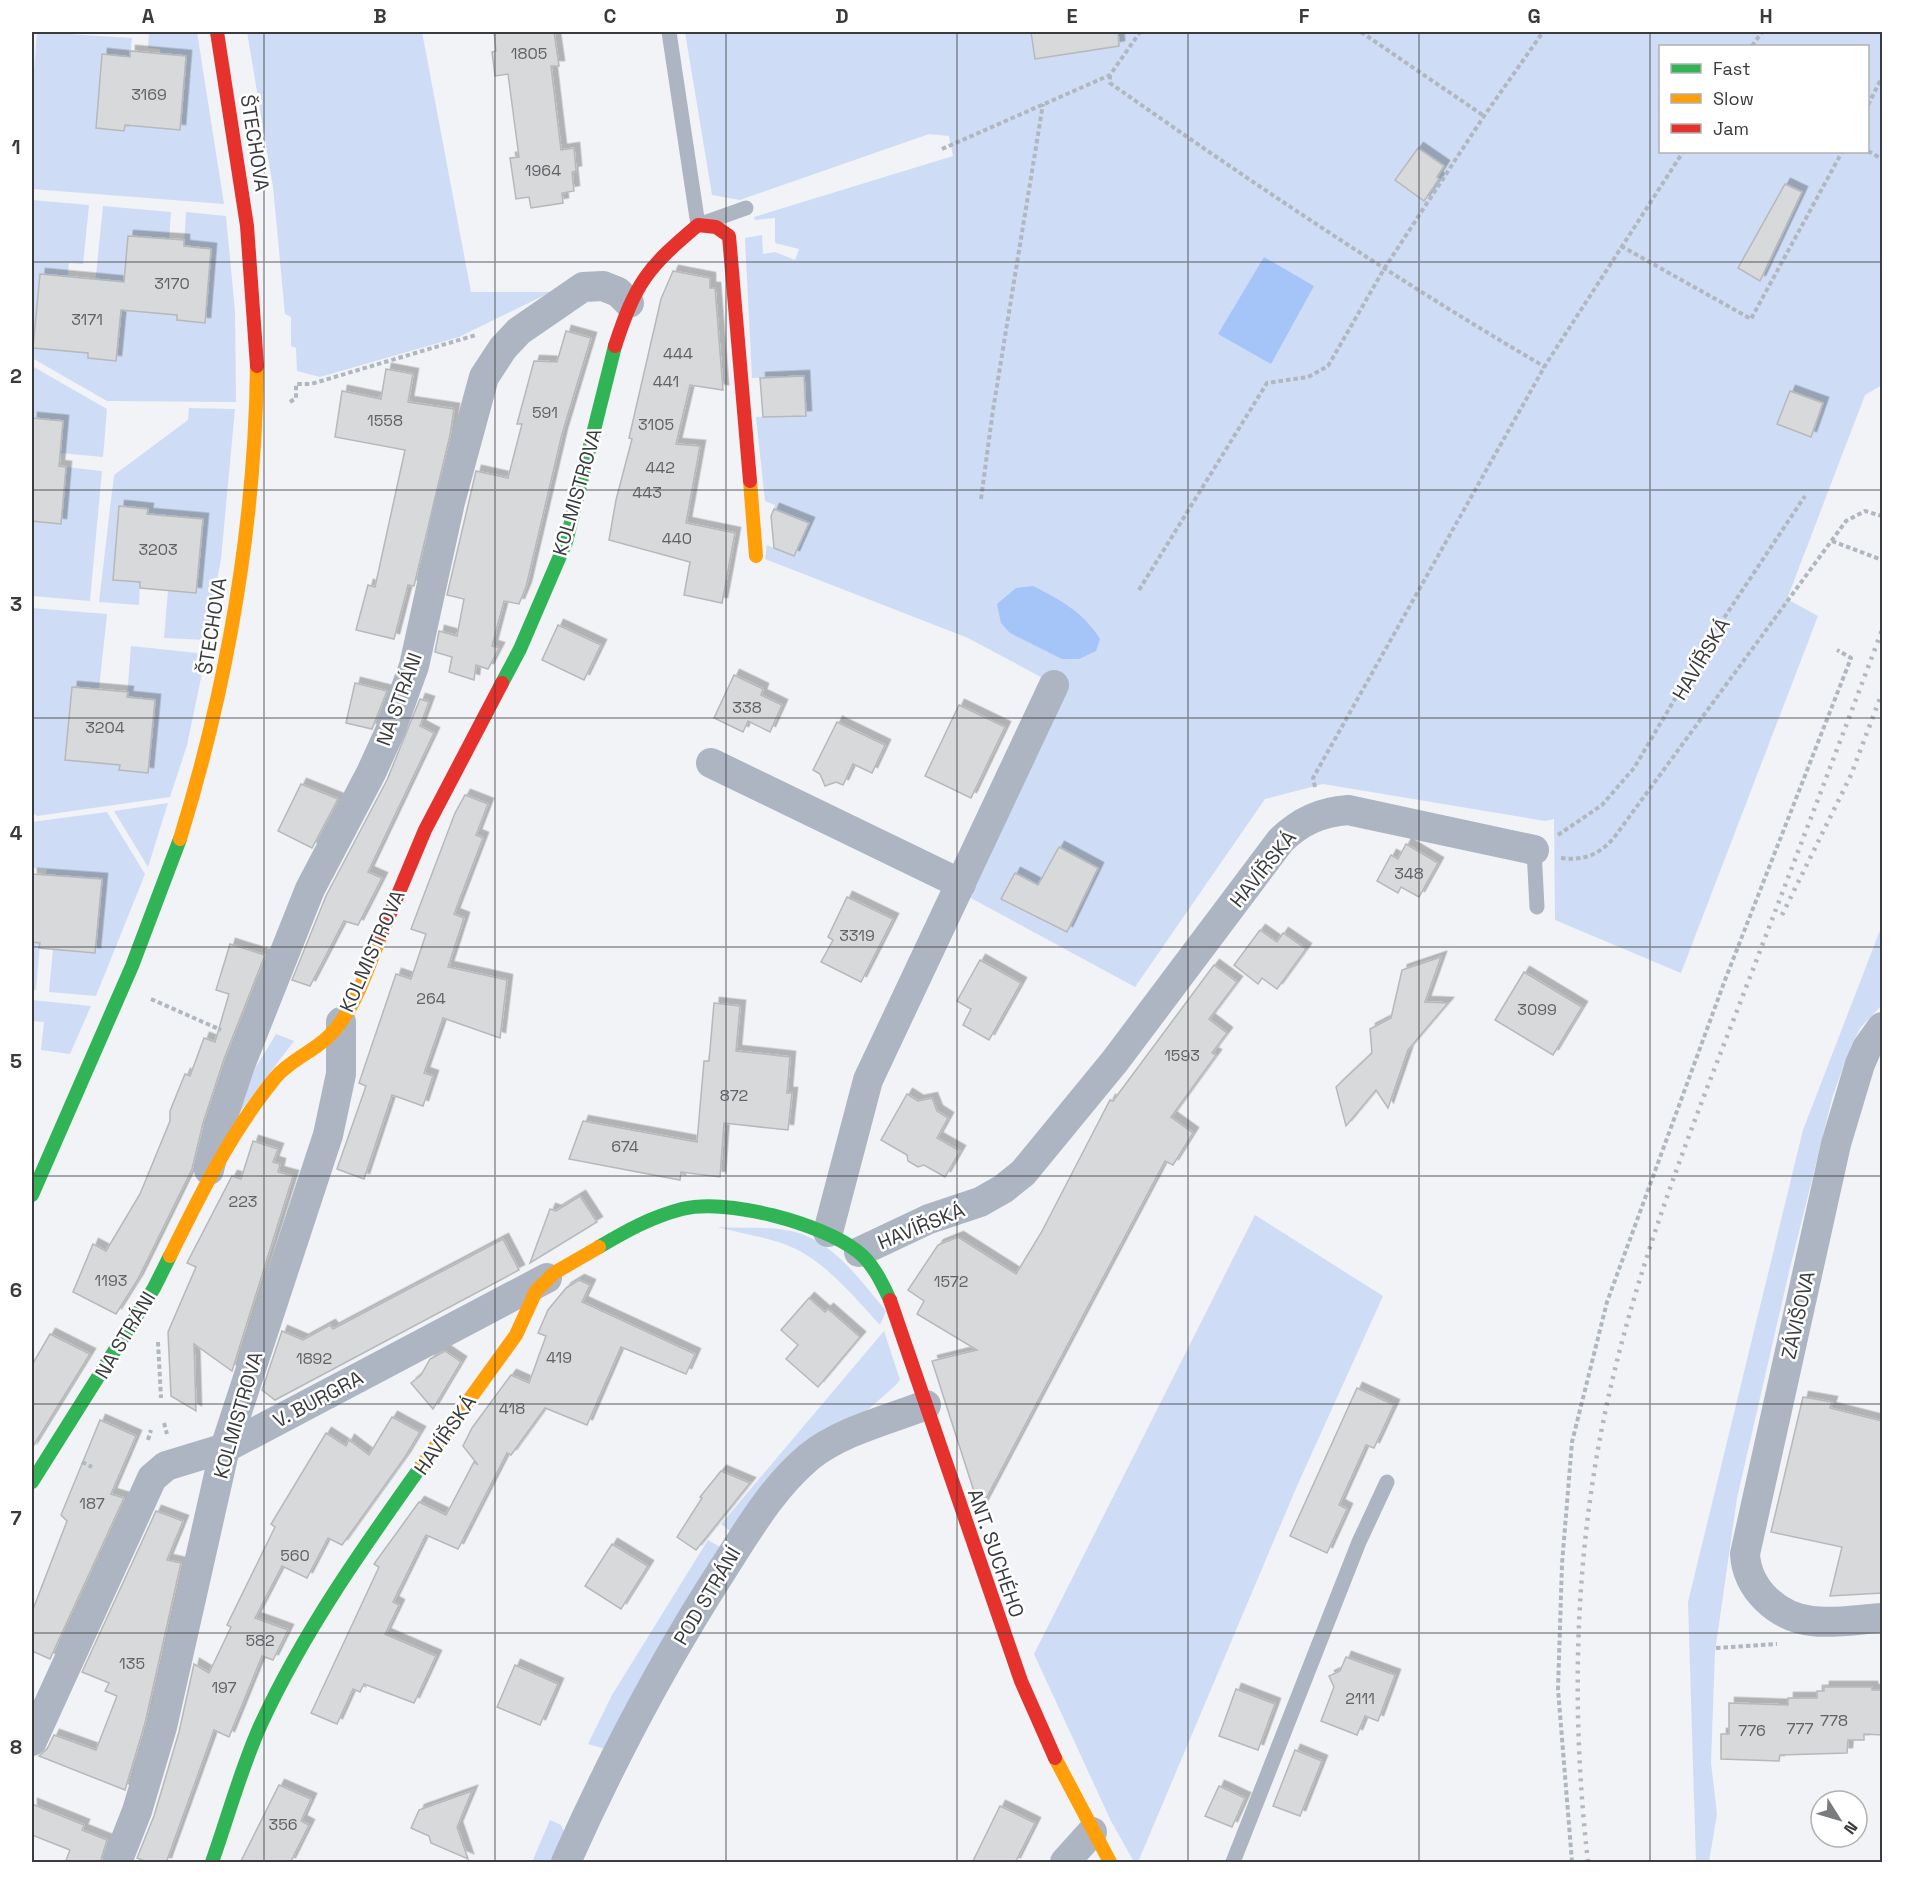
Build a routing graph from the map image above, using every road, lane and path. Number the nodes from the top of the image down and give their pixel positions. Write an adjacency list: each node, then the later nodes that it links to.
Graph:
1 (217, 32): 43 (street, ŠTECHOVA)
2 (669, 32): 17 (lane)
3 (1140, 32): 8 (path)
4 (1361, 32): 12 (path)
5 (1543, 32): 12 (path)
6 (1762, 32): 7 (path)
7 (1753, 45)
8 (1110, 75): 11 (path); 19 (path)
9 (1882, 77): 10 (path)
10 (1869, 103)
11 (1043, 104): 13 (path); 25 (path)
12 (1484, 116): 19 (path)
13 (942, 149)
14 (1682, 153): 18 (path)
15 (1841, 153): 18 (path)
16 (746, 208): 17 (lane, KOLMISTROVA)
17 (698, 225): 20 (street, KOLMISTROVA); 28 (street)
18 (1621, 246): 22 (path)
19 (1384, 269): 22 (path); 30 (path)
20 (629, 303): 39 (street, KOLMISTROVA); 41 (street, NA STRÁNI)
21 (481, 333): 23 (path)
22 (1545, 367): 34 (path)
23 (287, 396)
24 (1805, 496): 35 (path, HAVÍŘSKÁ)
25 (981, 499)
26 (1882, 516): 27 (path, HAVÍŘSKÁ)
27 (1832, 541): 29 (path); 35 (path, HAVÍŘSKÁ)
28 (756, 556)
29 (1882, 560)
30 (1139, 590)
31 (1837, 650): 62 (path)
32 (1054, 685): 36 (street)
33 (711, 763): 36 (street)
34 (1320, 814): 35 (street, HAVÍŘSKÁ); 45 (street, HAVÍŘSKÁ)
35 (1548, 854): 37 (lane)
36 (961, 884): 44 (street)
37 (1537, 907)
38 (142, 995): 41 (path)
39 (341, 1022): 42 (street, NA STRÁNI); 50 (street, KOLMISTROVA)
40 (1882, 1027): 53 (street, ZÁVIŠOVA)
41 (249, 1042): 42 (street, NA STRÁNI)
42 (206, 1182): 51 (street, NA STRÁNI)
43 (32, 1195)
44 (828, 1232): 45 (street, HAVÍŘSKÁ); 46 (street, HAVÍŘSKÁ)
45 (859, 1252): 47 (street, ANT. SUCHÉHO)
46 (547, 1278): 50 (street, V. BURGRA); 57 (street, HAVÍŘSKÁ)
47 (926, 1406): 55 (street, ANT. SUCHÉHO); 58 (street, POD STRÁNÍ)
48 (151, 1430): 49 (path)
49 (147, 1445)
50 (225, 1448): 54 (street, V. BURGRA); 56 (street, KOLMISTROVA)
51 (32, 1482)
52 (1387, 1482): 61 (lane)
53 (1882, 1618)
54 (32, 1741)
55 (1092, 1832): 59 (street); 60 (street, ANT. SUCHÉHO)
56 (117, 1863)
57 (212, 1863)
58 (566, 1863)
59 (1065, 1863)
60 (1110, 1863)
61 (1233, 1863)
62 (1572, 1863)

